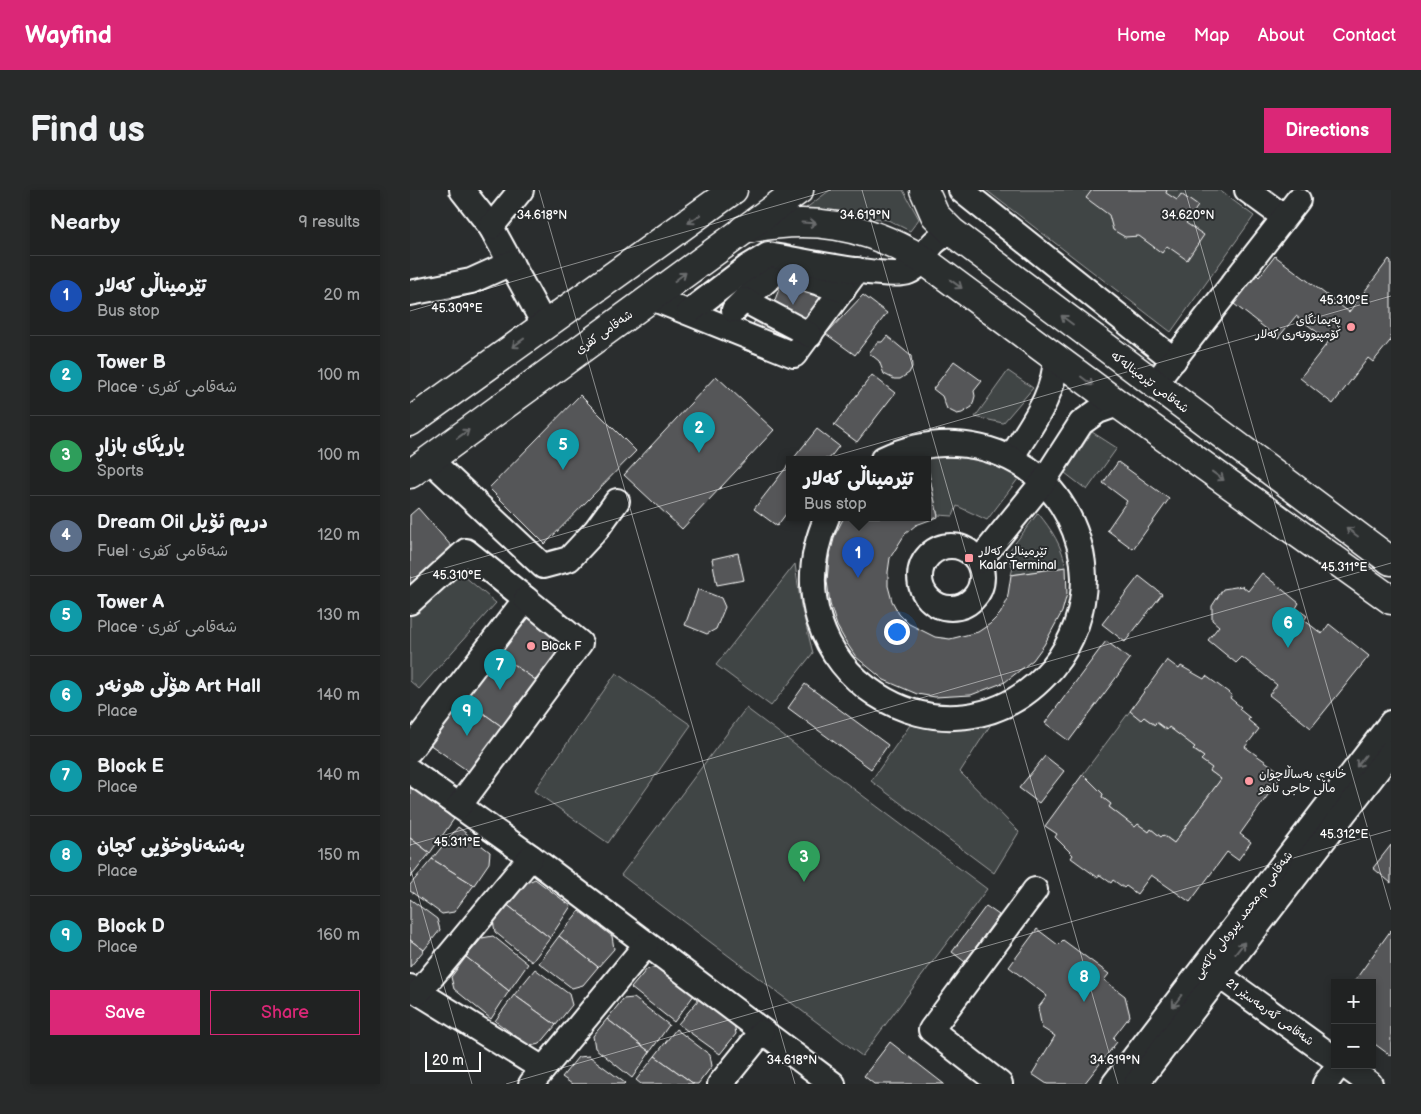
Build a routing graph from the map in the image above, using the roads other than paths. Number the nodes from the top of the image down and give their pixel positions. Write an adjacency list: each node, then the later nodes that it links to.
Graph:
1 (462, 190): 8 (street)
2 (521, 190): 8 (street)
3 (733, 190): 19 (main road, one-way to 19)
4 (799, 190): 9 (main road, شەقامی کفری)
5 (924, 190): 10 (main road, شەقامی تێرمینالەکە)
6 (961, 190): 23 (street)
7 (1247, 190): 23 (street)
8 (491, 227): 12 (street)
9 (743, 230): 11 (main road, one-way to 11); 16 (main road, شەقامی کفری, one-way to 9)
10 (952, 232): 11 (street); 24 (main road, شەقامی تێرمینالەکە, one-way to 10)
11 (922, 259): 13 (street); 22 (main road, one-way to 22)
12 (511, 263): 15 (street); 19 (street)
13 (858, 270): 14 (street); 18 (street)
14 (843, 290): 17 (street); 21 (street)
15 (410, 293)
16 (652, 298): 18 (street); 29 (main road, شەقامی کفری, one-way to 16)
17 (744, 300): 20 (street); 21 (street)
18 (689, 312): 20 (street)
19 (544, 324): 26 (main road, one-way to 26)
20 (719, 324): 21 (street)
21 (810, 335)
22 (1056, 358): 25 (main road, one-way to 25); 28 (street)
23 (1174, 360): 24 (street)
24 (1154, 386): 34 (main road, شەقامی تێرمینالەکە, one-way to 24)
25 (1118, 404): 30 (street); 36 (main road, one-way to 36)
26 (410, 422)
27 (891, 456): 28 (street)
28 (1011, 458): 30 (street)
29 (420, 467): 31 (street)
30 (1043, 482): 32 (street); 33 (street)
31 (617, 500)
32 (826, 521)
33 (979, 561)
34 (1391, 561)
35 (526, 599): 37 (street); 39 (street); 42 (street)
36 (1391, 600)
37 (410, 602)
38 (1391, 723): 46 (street, شەقامی م.محمد پیروەلی کاکەیی, one-way to 46)
39 (410, 750)
40 (1391, 752): 46 (street, شەقامی م.محمد پیروەلی کاکەیی, one-way to 40)
41 (410, 771): 42 (street)
42 (458, 806): 43 (street)
43 (531, 857): 45 (street); 47 (street)
44 (1035, 890): 55 (street)
45 (646, 945): 48 (street); 52 (street)
46 (1212, 970): 49 (street, شەقامی گەرمەسێر 21); 56 (street, شەقامی م.محمد پیروەلی کاکەیی, one-way to 56); 57 (street, شەقامی م.محمد پیروەلی کاکەیی)
47 (415, 989): 52 (street)
48 (762, 1032): 53 (street); 54 (street)
49 (1331, 1056)
50 (1336, 1069): 58 (street)
51 (1349, 1069): 59 (street)
52 (537, 1076)
53 (720, 1084)
54 (833, 1084)
55 (1000, 1084)
56 (1114, 1084)
57 (1136, 1084)
58 (1325, 1084)
59 (1370, 1084)

